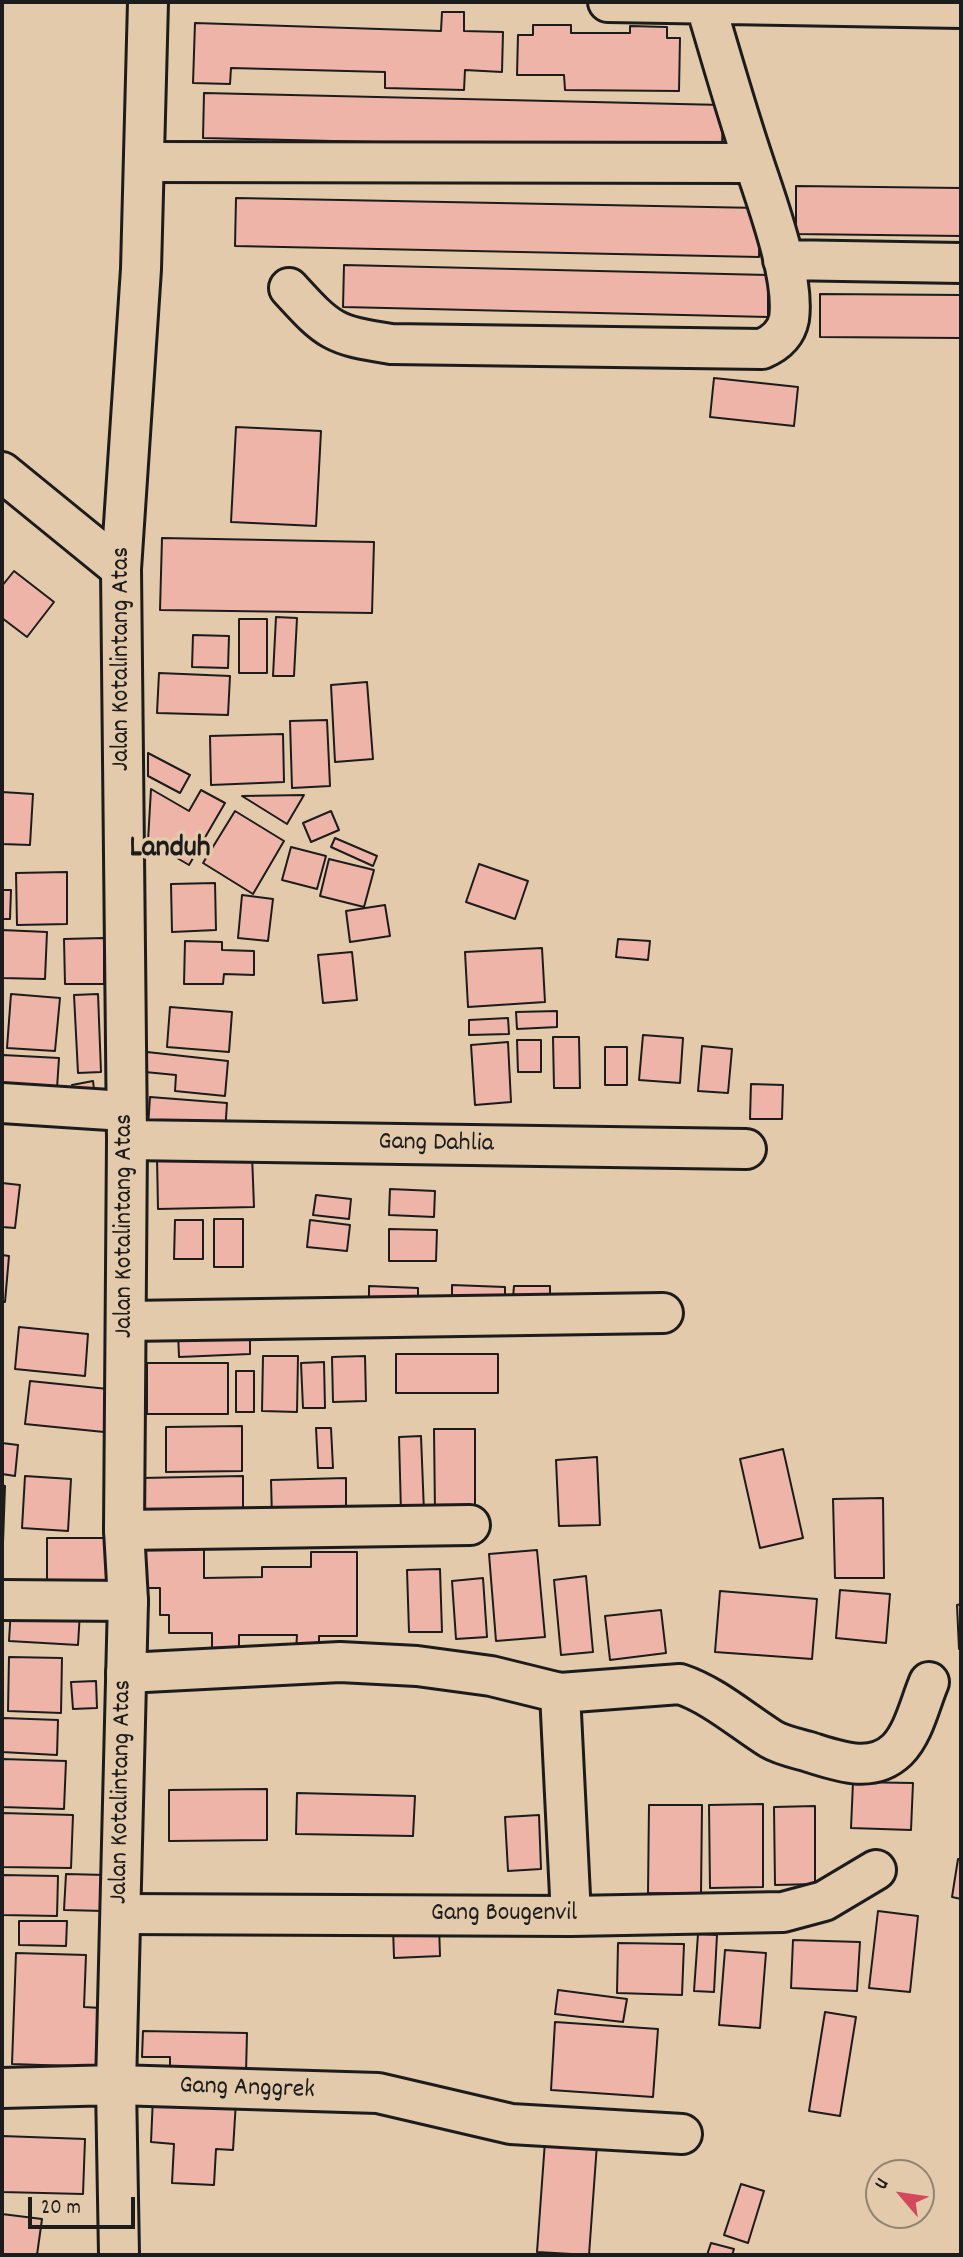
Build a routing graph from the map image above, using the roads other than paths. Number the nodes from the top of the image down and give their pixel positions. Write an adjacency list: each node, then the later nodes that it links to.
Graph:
1 (148, 2): 6 (street, Jalan Kotalintang Atas)
2 (608, 2): 3 (street)
3 (705, 4): 4 (street); 5 (street)
4 (961, 8)
5 (754, 163): 6 (street); 7 (street)
6 (144, 179): 11 (street, Jalan Kotalintang Atas)
7 (783, 260): 8 (street); 9 (street)
8 (961, 263)
9 (289, 288)
10 (2, 472): 11 (street)
11 (121, 569): 13 (street, Jalan Kotalintang Atas)
12 (2, 1103): 13 (street, Gang Dahlia)
13 (126, 1126): 14 (street, Gang Dahlia); 16 (street, Jalan Kotalintang Atas)
14 (746, 1149)
15 (663, 1313): 16 (street)
16 (127, 1321): 18 (street, Jalan Kotalintang Atas)
17 (470, 1525): 18 (street)
18 (124, 1530): 20 (street, Jalan Kotalintang Atas)
19 (2, 1600): 20 (street)
20 (128, 1601): 21 (street, Jalan Kotalintang Atas)
21 (126, 1673): 23 (street); 25 (street, Jalan Kotalintang Atas)
22 (929, 1682): 23 (street)
23 (560, 1693): 26 (street)
24 (876, 1870): 26 (street, Gang Bougenvil)
25 (121, 1914): 26 (street, Gang Bougenvil); 27 (street, Jalan Kotalintang Atas)
26 (571, 1916)
27 (116, 2085): 28 (street, Gang Anggrek); 29 (street, Gang Anggrek); 30 (street, Jalan Kotalintang Atas)
28 (2, 2088)
29 (682, 2134)
30 (120, 2255)

